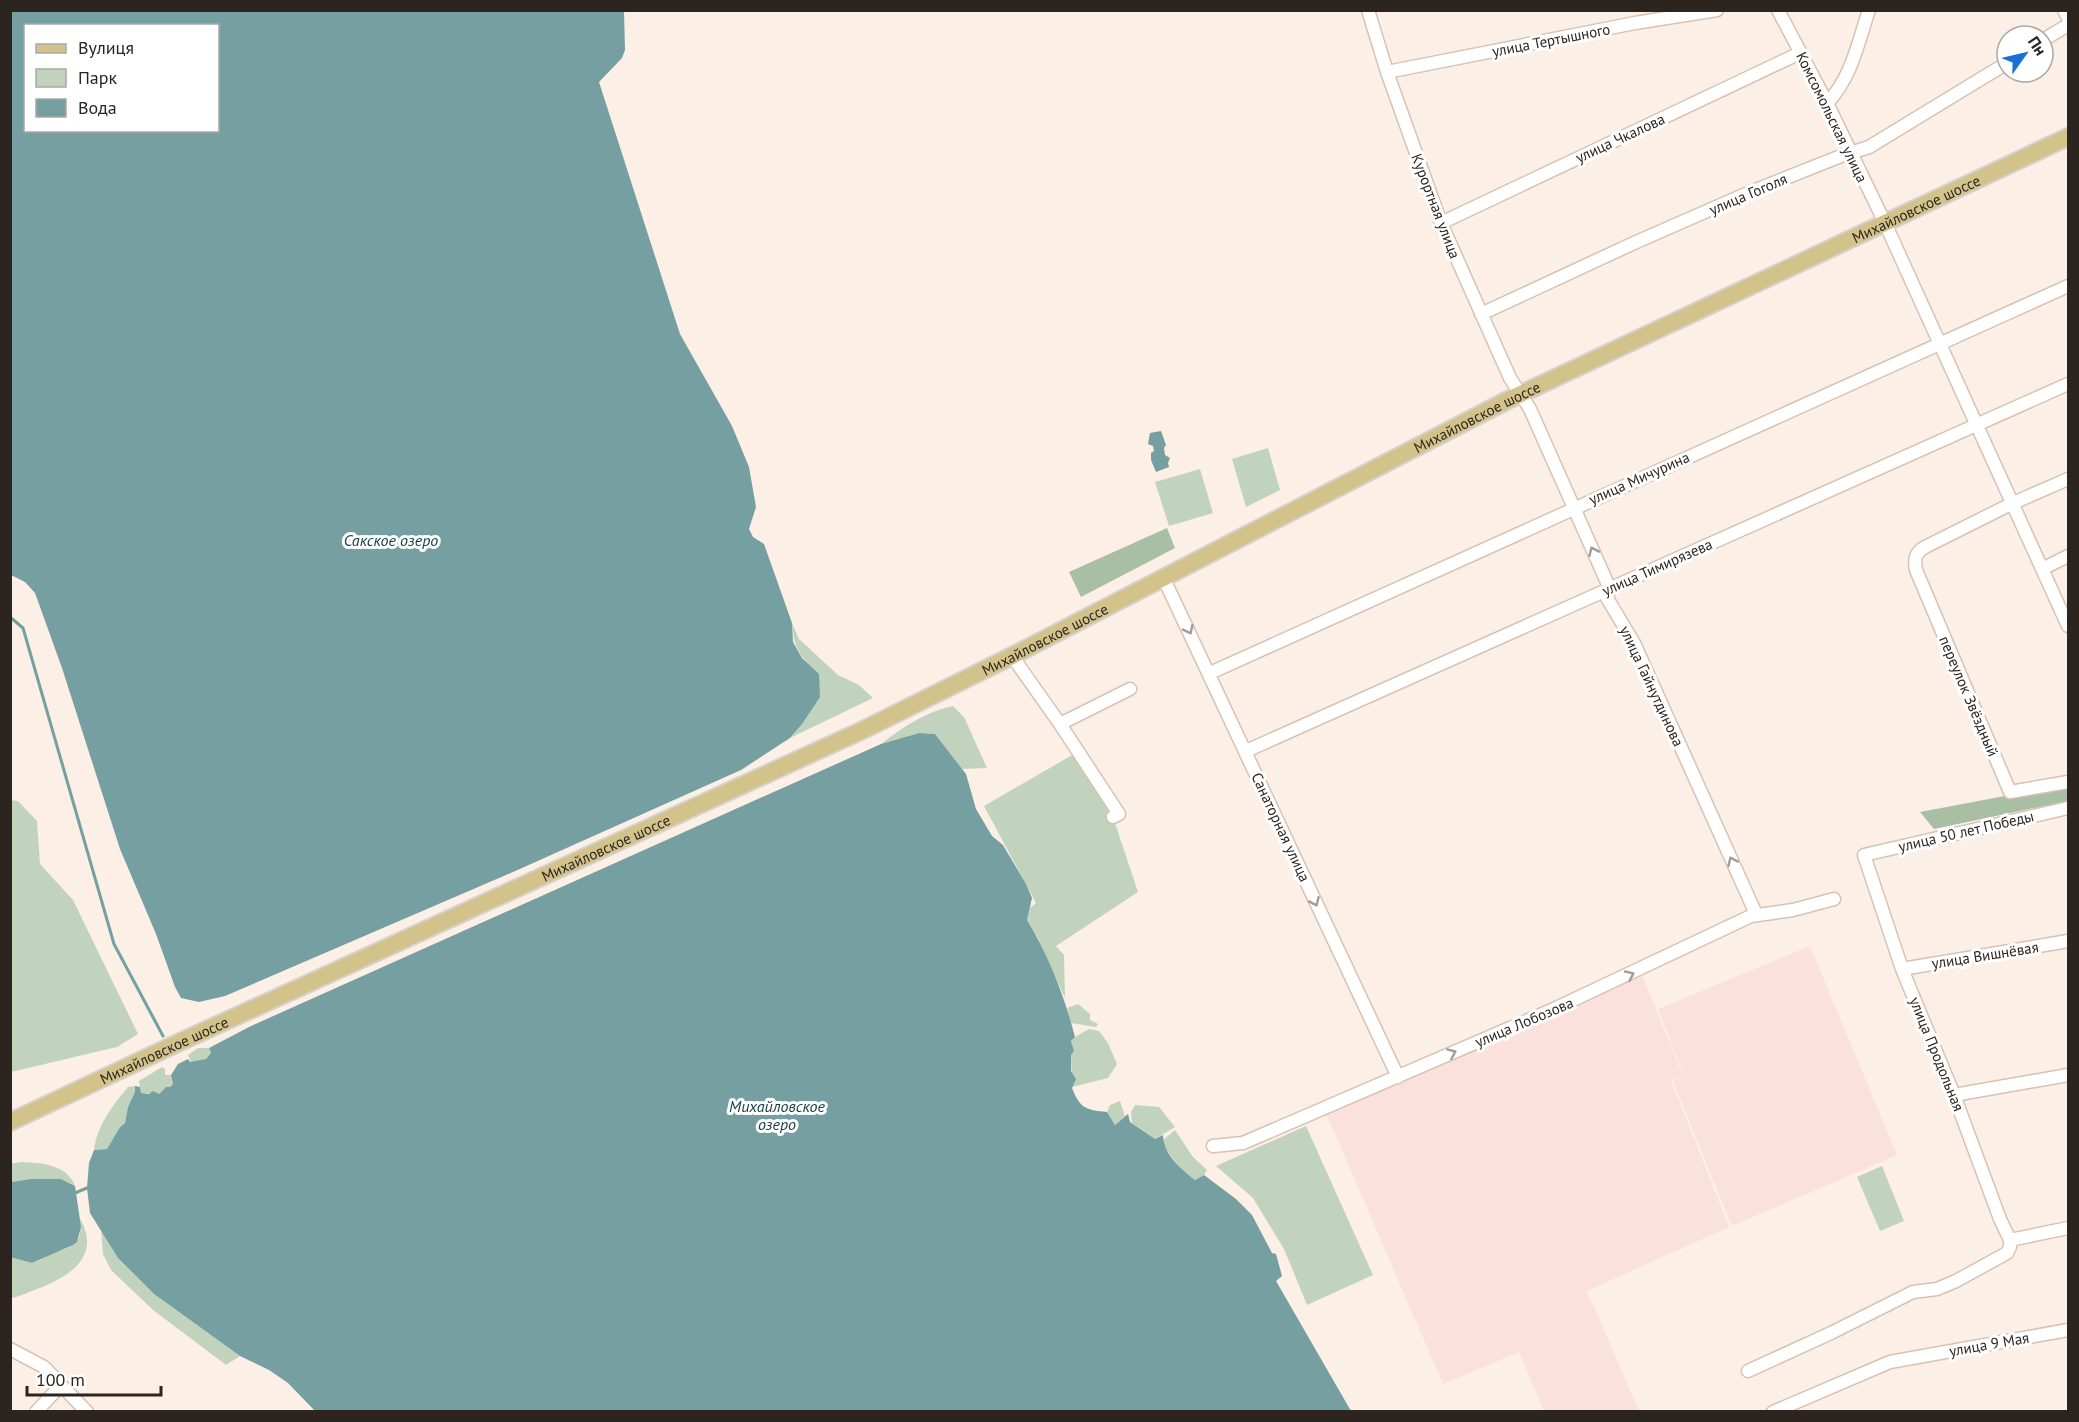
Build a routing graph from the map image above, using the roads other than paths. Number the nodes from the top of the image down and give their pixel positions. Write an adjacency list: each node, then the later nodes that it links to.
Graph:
1 (1368, 10): 11 (street, Курортная улица)
2 (1717, 10): 11 (street, улица Тертышного)
3 (1778, 10): 9 (street, Комсомольская улица)
4 (1869, 10): 12 (street)
5 (2064, 10): 6 (street)
6 (2068, 18)
7 (2068, 25): 8 (street)
8 (2055, 33)
9 (1800, 53): 12 (street, Комсомольская улица); 15 (street, улица Чкалова)
10 (1995, 70): 14 (street, улица Гоголя)
11 (1387, 72): 15 (street, Курортная улица)
12 (1827, 104): 14 (street, Комсомольская улица)
13 (2068, 137): 16 (main road, Михайловское шоссе)
14 (1850, 154): 16 (street, Комсомольская улица); 18 (street, улица Гоголя)
15 (1441, 223): 18 (street, Курортная улица)
16 (1885, 223): 19 (street, Комсомольская улица); 21 (main road, Михайловское шоссе)
17 (2068, 286): 19 (street, улица Мичурина)
18 (1481, 314): 21 (street, Курортная улица)
19 (1939, 344): 22 (street, Комсомольская улица); 25 (street, улица Мичурина)
20 (2068, 384): 22 (street, улица Тимирязева)
21 (1521, 394): 25 (street, улица Гайнутдинова); 28 (main road, Михайловское шоссе)
22 (1976, 425): 24 (street, Комсомольская улица); 29 (street, улица Тимирязева)
23 (2068, 479): 24 (street)
24 (2011, 504): 27 (street, Комсомольская улица); 36 (street, переулок Звёздный)
25 (1573, 507): 29 (street, улица Гайнутдинова, one-way to 25); 32 (street, улица Мичурина)
26 (2068, 556): 27 (street)
27 (2042, 569): 30 (street, Комсомольская улица)
28 (1163, 577): 31 (main road, Михайловское шоссе); 32 (street, Санаторная улица, one-way to 32)
29 (1610, 589): 35 (street, улица Тимирязева); 41 (street, улица Гайнутдинова, one-way to 29)
30 (2068, 626)
31 (1012, 656): 34 (street); 47 (main road, Михайловское шоссе)
32 (1210, 673): 35 (street, Санаторная улица)
33 (1130, 689): 34 (street)
34 (1060, 724): 38 (street)
35 (1246, 751): 45 (street, Санаторная улица, one-way to 45)
36 (2068, 782)
37 (2068, 808): 39 (street, улица 50 лет Победы)
38 (1113, 817)
39 (1864, 855): 43 (street, улица Продольная)
40 (1834, 899): 41 (street, улица Лобозова)
41 (1758, 914): 45 (street, улица Лобозова, one-way to 41)
42 (2068, 941): 43 (street, улица Вишнёвая)
43 (1902, 969): 46 (street, улица Продольная)
44 (2068, 1075): 46 (street)
45 (1398, 1077): 48 (street, улица Лобозова)
46 (1954, 1095): 50 (street, улица Продольная)
47 (10, 1122)
48 (1213, 1146)
49 (2068, 1227): 50 (street)
50 (2010, 1240): 53 (street)
51 (2068, 1330): 57 (street, улица 9 Мая)
52 (10, 1348): 54 (street)
53 (1748, 1371)
54 (61, 1385): 55 (street); 56 (street)
55 (36, 1412)
56 (87, 1412)
57 (1773, 1412)

